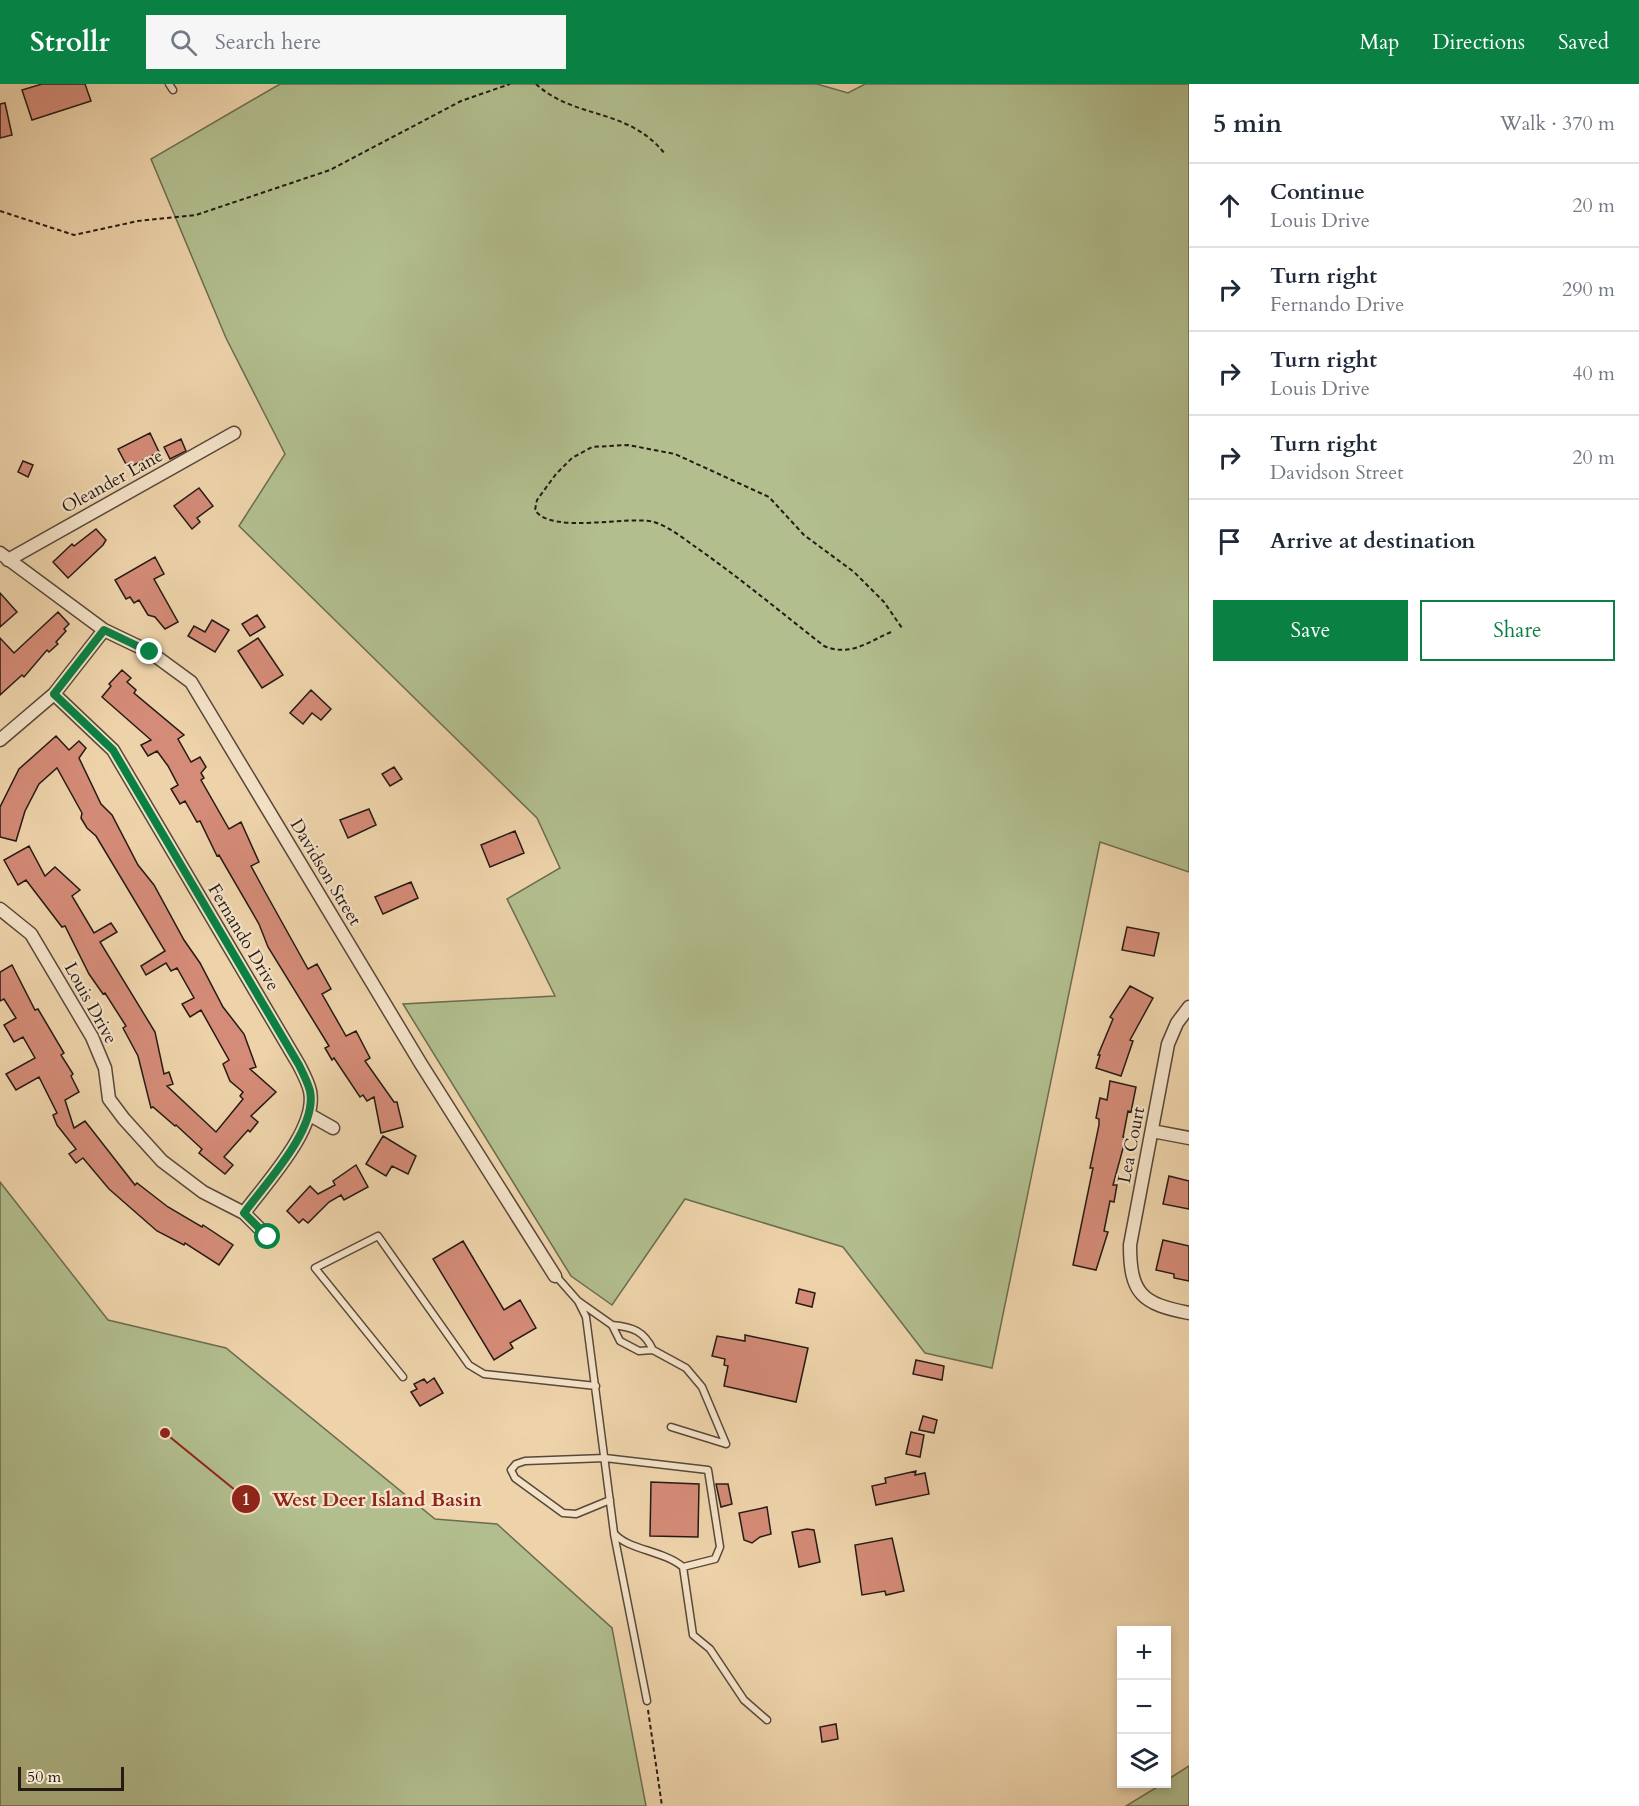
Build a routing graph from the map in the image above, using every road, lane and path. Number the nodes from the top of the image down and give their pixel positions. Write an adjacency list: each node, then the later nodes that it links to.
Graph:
1 (510, 84): 4 (path)
2 (536, 84): 3 (path)
3 (665, 154)
4 (0, 211)
5 (234, 433): 6 (street, Oleander Lane)
6 (4, 556): 8 (street, Davidson Street)
7 (902, 628): 9 (path)
8 (104, 630): 10 (street); 20 (street, Davidson Street)
9 (891, 632)
10 (54, 694): 11 (street); 14 (street, Fernando Drive)
11 (0, 740)
12 (0, 909): 18 (street, Louis Drive)
13 (1189, 1007): 16 (street, Lea Court)
14 (310, 1115): 15 (street); 18 (street)
15 (333, 1128)
16 (1152, 1131): 17 (street); 22 (street, Lea Court)
17 (1189, 1138)
18 (244, 1213): 19 (street, Louis Drive)
19 (268, 1237)
20 (555, 1275): 21 (lane)
21 (578, 1301): 23 (lane); 26 (lane)
22 (1189, 1312)
23 (612, 1325): 24 (lane); 24 (lane)
24 (653, 1350): 27 (lane)
25 (403, 1377): 26 (lane)
26 (596, 1386): 28 (lane)
27 (671, 1427)
28 (605, 1458): 29 (lane); 29 (lane); 31 (lane)
29 (610, 1500): 30 (lane)
30 (614, 1533): 31 (lane); 32 (lane)
31 (683, 1567): 33 (lane)
32 (647, 1701): 34 (path)
33 (767, 1720)
34 (662, 1806)

